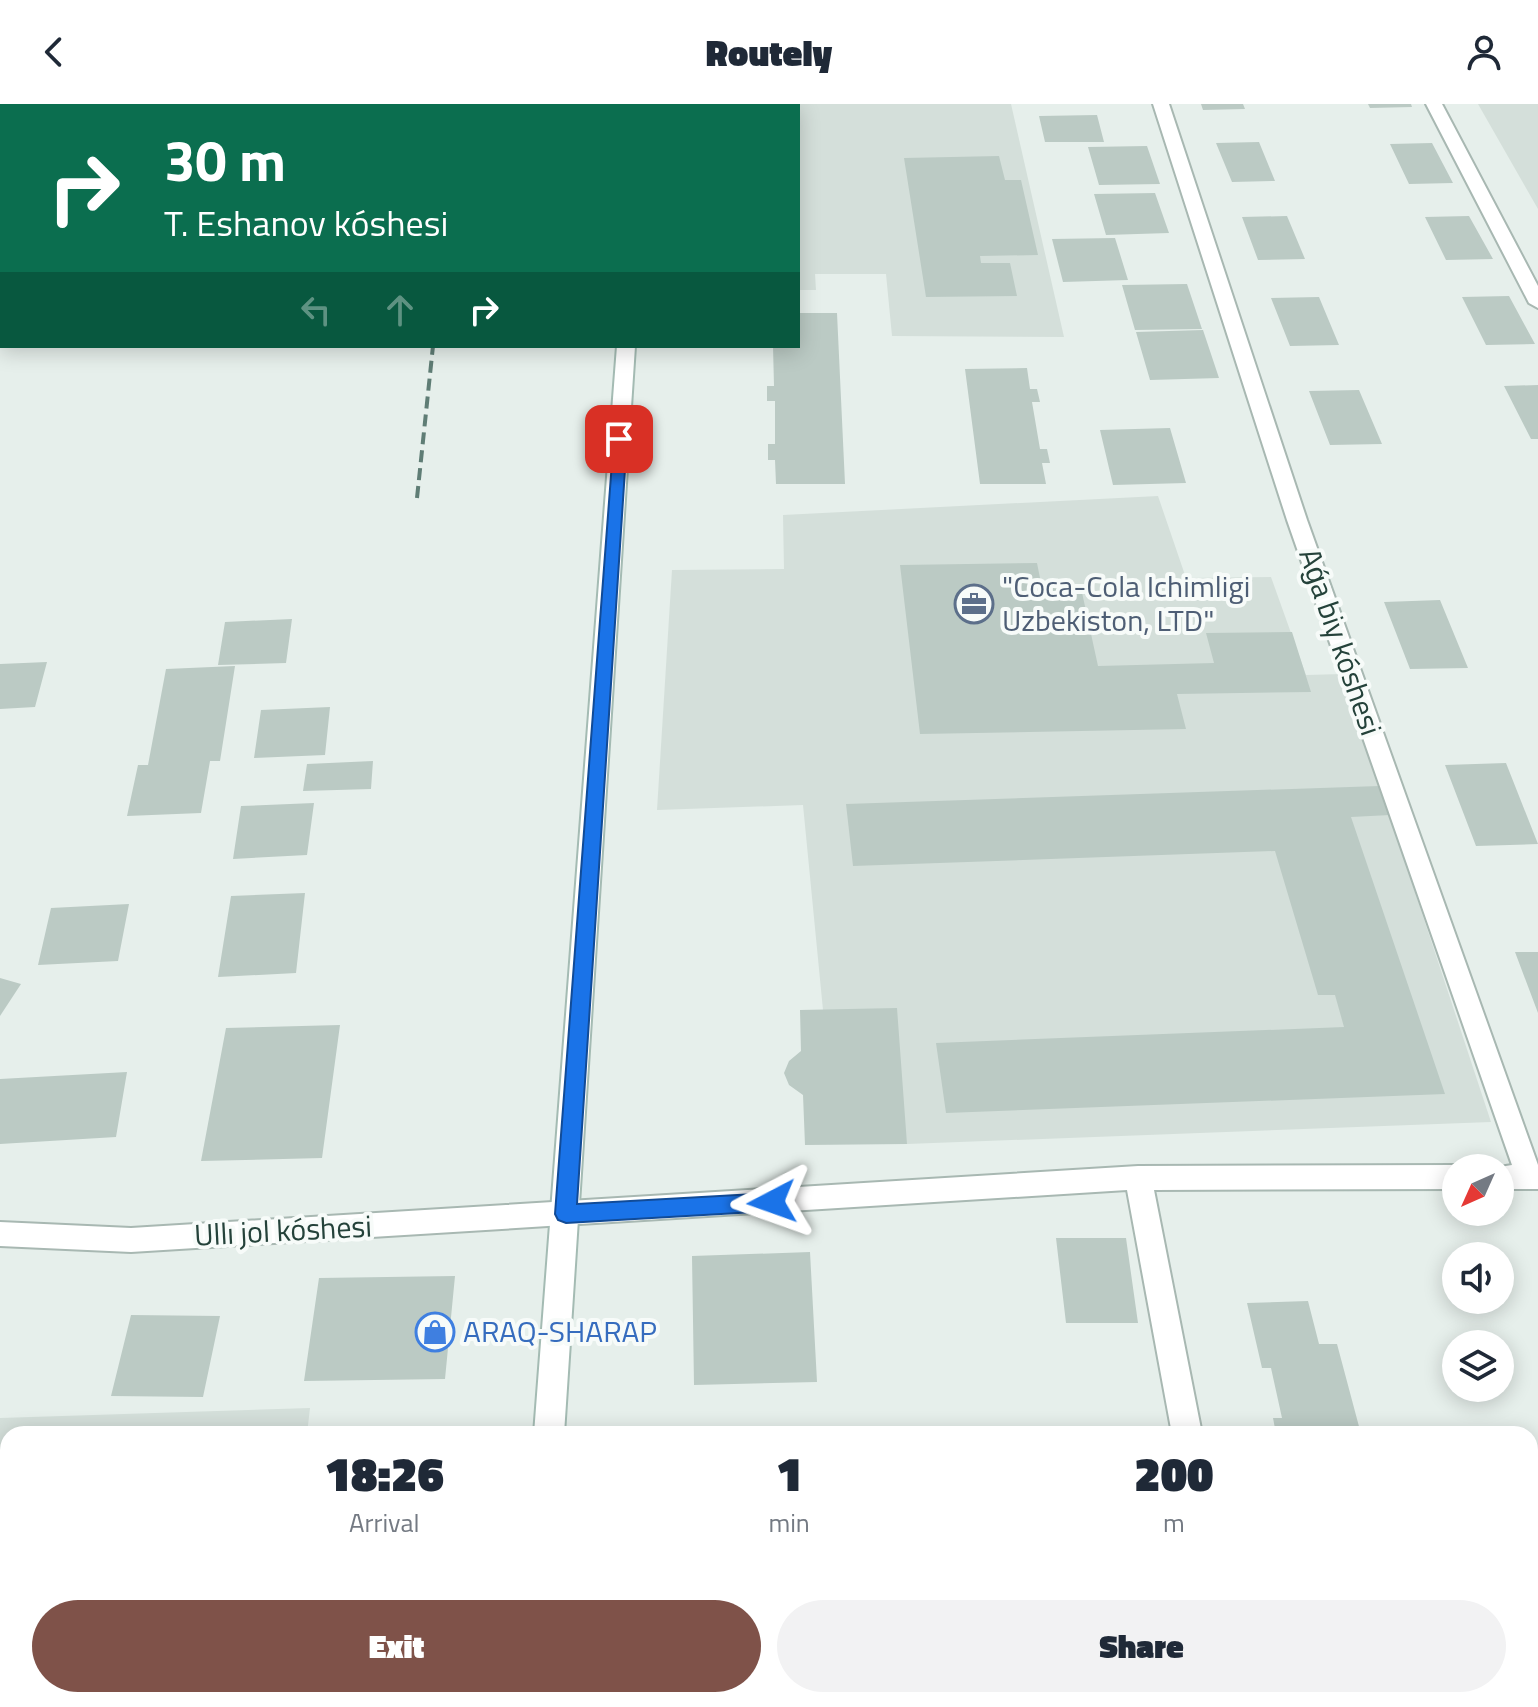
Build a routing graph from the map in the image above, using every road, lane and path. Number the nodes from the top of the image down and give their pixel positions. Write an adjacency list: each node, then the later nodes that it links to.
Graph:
1 (1161, 104): 6 (street, Aǵa biy kóshesi)
2 (1434, 104): 3 (street)
3 (1538, 303)
4 (626, 348): 8 (street)
5 (1442, 1177): 7 (street, Ullı jol kóshesi)
6 (1534, 1177)
7 (1138, 1178): 8 (street, Ullı jol kóshesi); 11 (street)
8 (566, 1214): 9 (street, Ullı jol kóshesi); 10 (street)
9 (0, 1234)
10 (550, 1426)
11 (1185, 1426)

